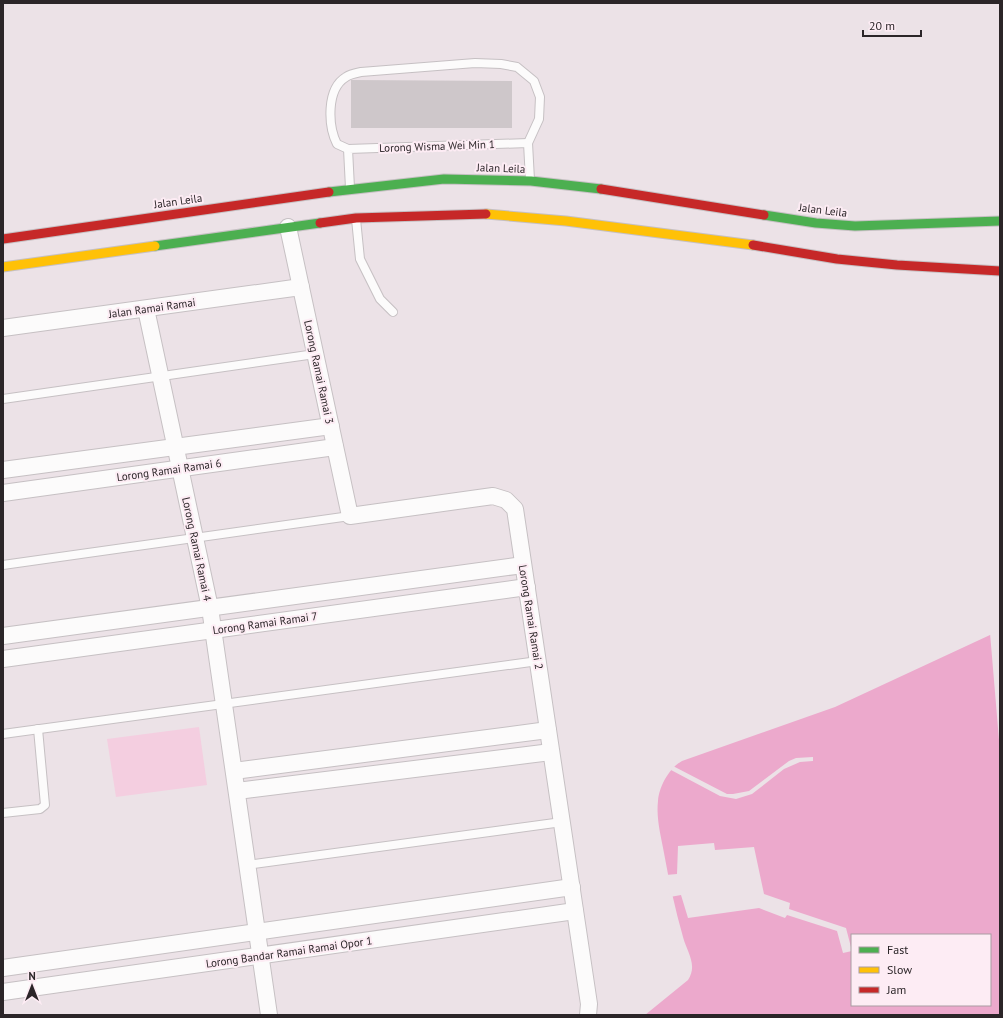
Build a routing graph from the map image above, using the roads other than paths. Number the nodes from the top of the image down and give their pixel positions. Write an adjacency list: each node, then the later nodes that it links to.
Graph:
1 (528, 143): 2 (lane, Lorong Wisma Wei Min 1); 2 (lane); 3 (lane)
2 (348, 149): 4 (lane)
3 (531, 181): 4 (main road, Jalan Leila); 6 (main road, Jalan Leila)
4 (350, 189): 8 (main road, Jalan Leila)
5 (356, 218): 7 (main road); 10 (main road); 13 (lane)
6 (1000, 221)
7 (288, 227): 9 (main road); 11 (street, Lorong Ramai Ramai 3)
8 (3, 239)
9 (3, 267)
10 (1000, 271)
11 (301, 287): 12 (street, Jalan Ramai Ramai); 15 (street, Lorong Ramai Ramai 3)
12 (146, 309): 14 (street, Jalan Ramai Ramai); 16 (street, Lorong Ramai Ramai 4)
13 (393, 312)
14 (3, 328)
15 (315, 354): 16 (lane); 18 (street, Lorong Ramai Ramai 3)
16 (160, 376): 17 (lane); 19 (street, Lorong Ramai Ramai 4)
17 (3, 399)
18 (331, 426): 19 (street, Lorong Ramai Ramai 6); 20 (street, Lorong Ramai Ramai 3)
19 (176, 447): 21 (street, Lorong Ramai Ramai 4); 22 (street, Lorong Ramai Ramai 6)
20 (335, 447): 21 (street, Lorong Ramai Ramai 6); 24 (street, Lorong Ramai Ramai 3)
21 (180, 468): 23 (street, Lorong Ramai Ramai 6); 25 (street, Lorong Ramai Ramai 4)
22 (3, 470)
23 (3, 493)
24 (350, 516): 25 (lane); 27 (street, Lorong Ramai Ramai 2)
25 (195, 538): 26 (lane); 29 (street, Lorong Ramai Ramai 4)
26 (3, 565)
27 (523, 565): 28 (street, Lorong Ramai Ramai 2); 29 (street, Lorong Ramai Ramai 7)
28 (527, 587): 30 (street, Lorong Ramai Ramai 7); 33 (street, Lorong Ramai Ramai 2)
29 (210, 608): 30 (street, Lorong Ramai Ramai 4); 31 (street, Lorong Ramai Ramai 7)
30 (213, 630): 32 (street, Lorong Ramai Ramai 7); 34 (street, Lorong Ramai Ramai 4)
31 (3, 636)
32 (3, 659)
33 (538, 661): 34 (lane); 36 (street, Lorong Ramai Ramai 2)
34 (224, 704): 35 (lane); 39 (street, Lorong Ramai Ramai 4)
35 (38, 729): 37 (lane); 41 (lane)
36 (548, 730): 38 (street, Lorong Ramai Ramai 2); 39 (street)
37 (3, 734)
38 (551, 752): 40 (street); 42 (street, Lorong Ramai Ramai 2)
39 (234, 771): 40 (street, Lorong Ramai Ramai 4)
40 (237, 791): 43 (street, Lorong Ramai Ramai 4)
41 (3, 813)
42 (562, 822): 43 (lane); 44 (street, Lorong Ramai Ramai 2)
43 (247, 865): 46 (street, Lorong Ramai Ramai 4)
44 (572, 887): 45 (street, Lorong Ramai Ramai 2); 46 (street)
45 (575, 912): 47 (street, Lorong Bandar Ramai Ramai Opor 1); 51 (street, Lorong Ramai Ramai 2)
46 (257, 932): 47 (street, Lorong Ramai Ramai 4); 48 (street)
47 (260, 956): 49 (street, Lorong Bandar Ramai Ramai Opor 1); 50 (street, Lorong Ramai Ramai 4)
48 (3, 968)
49 (3, 992)
50 (269, 1015)
51 (588, 1015)

